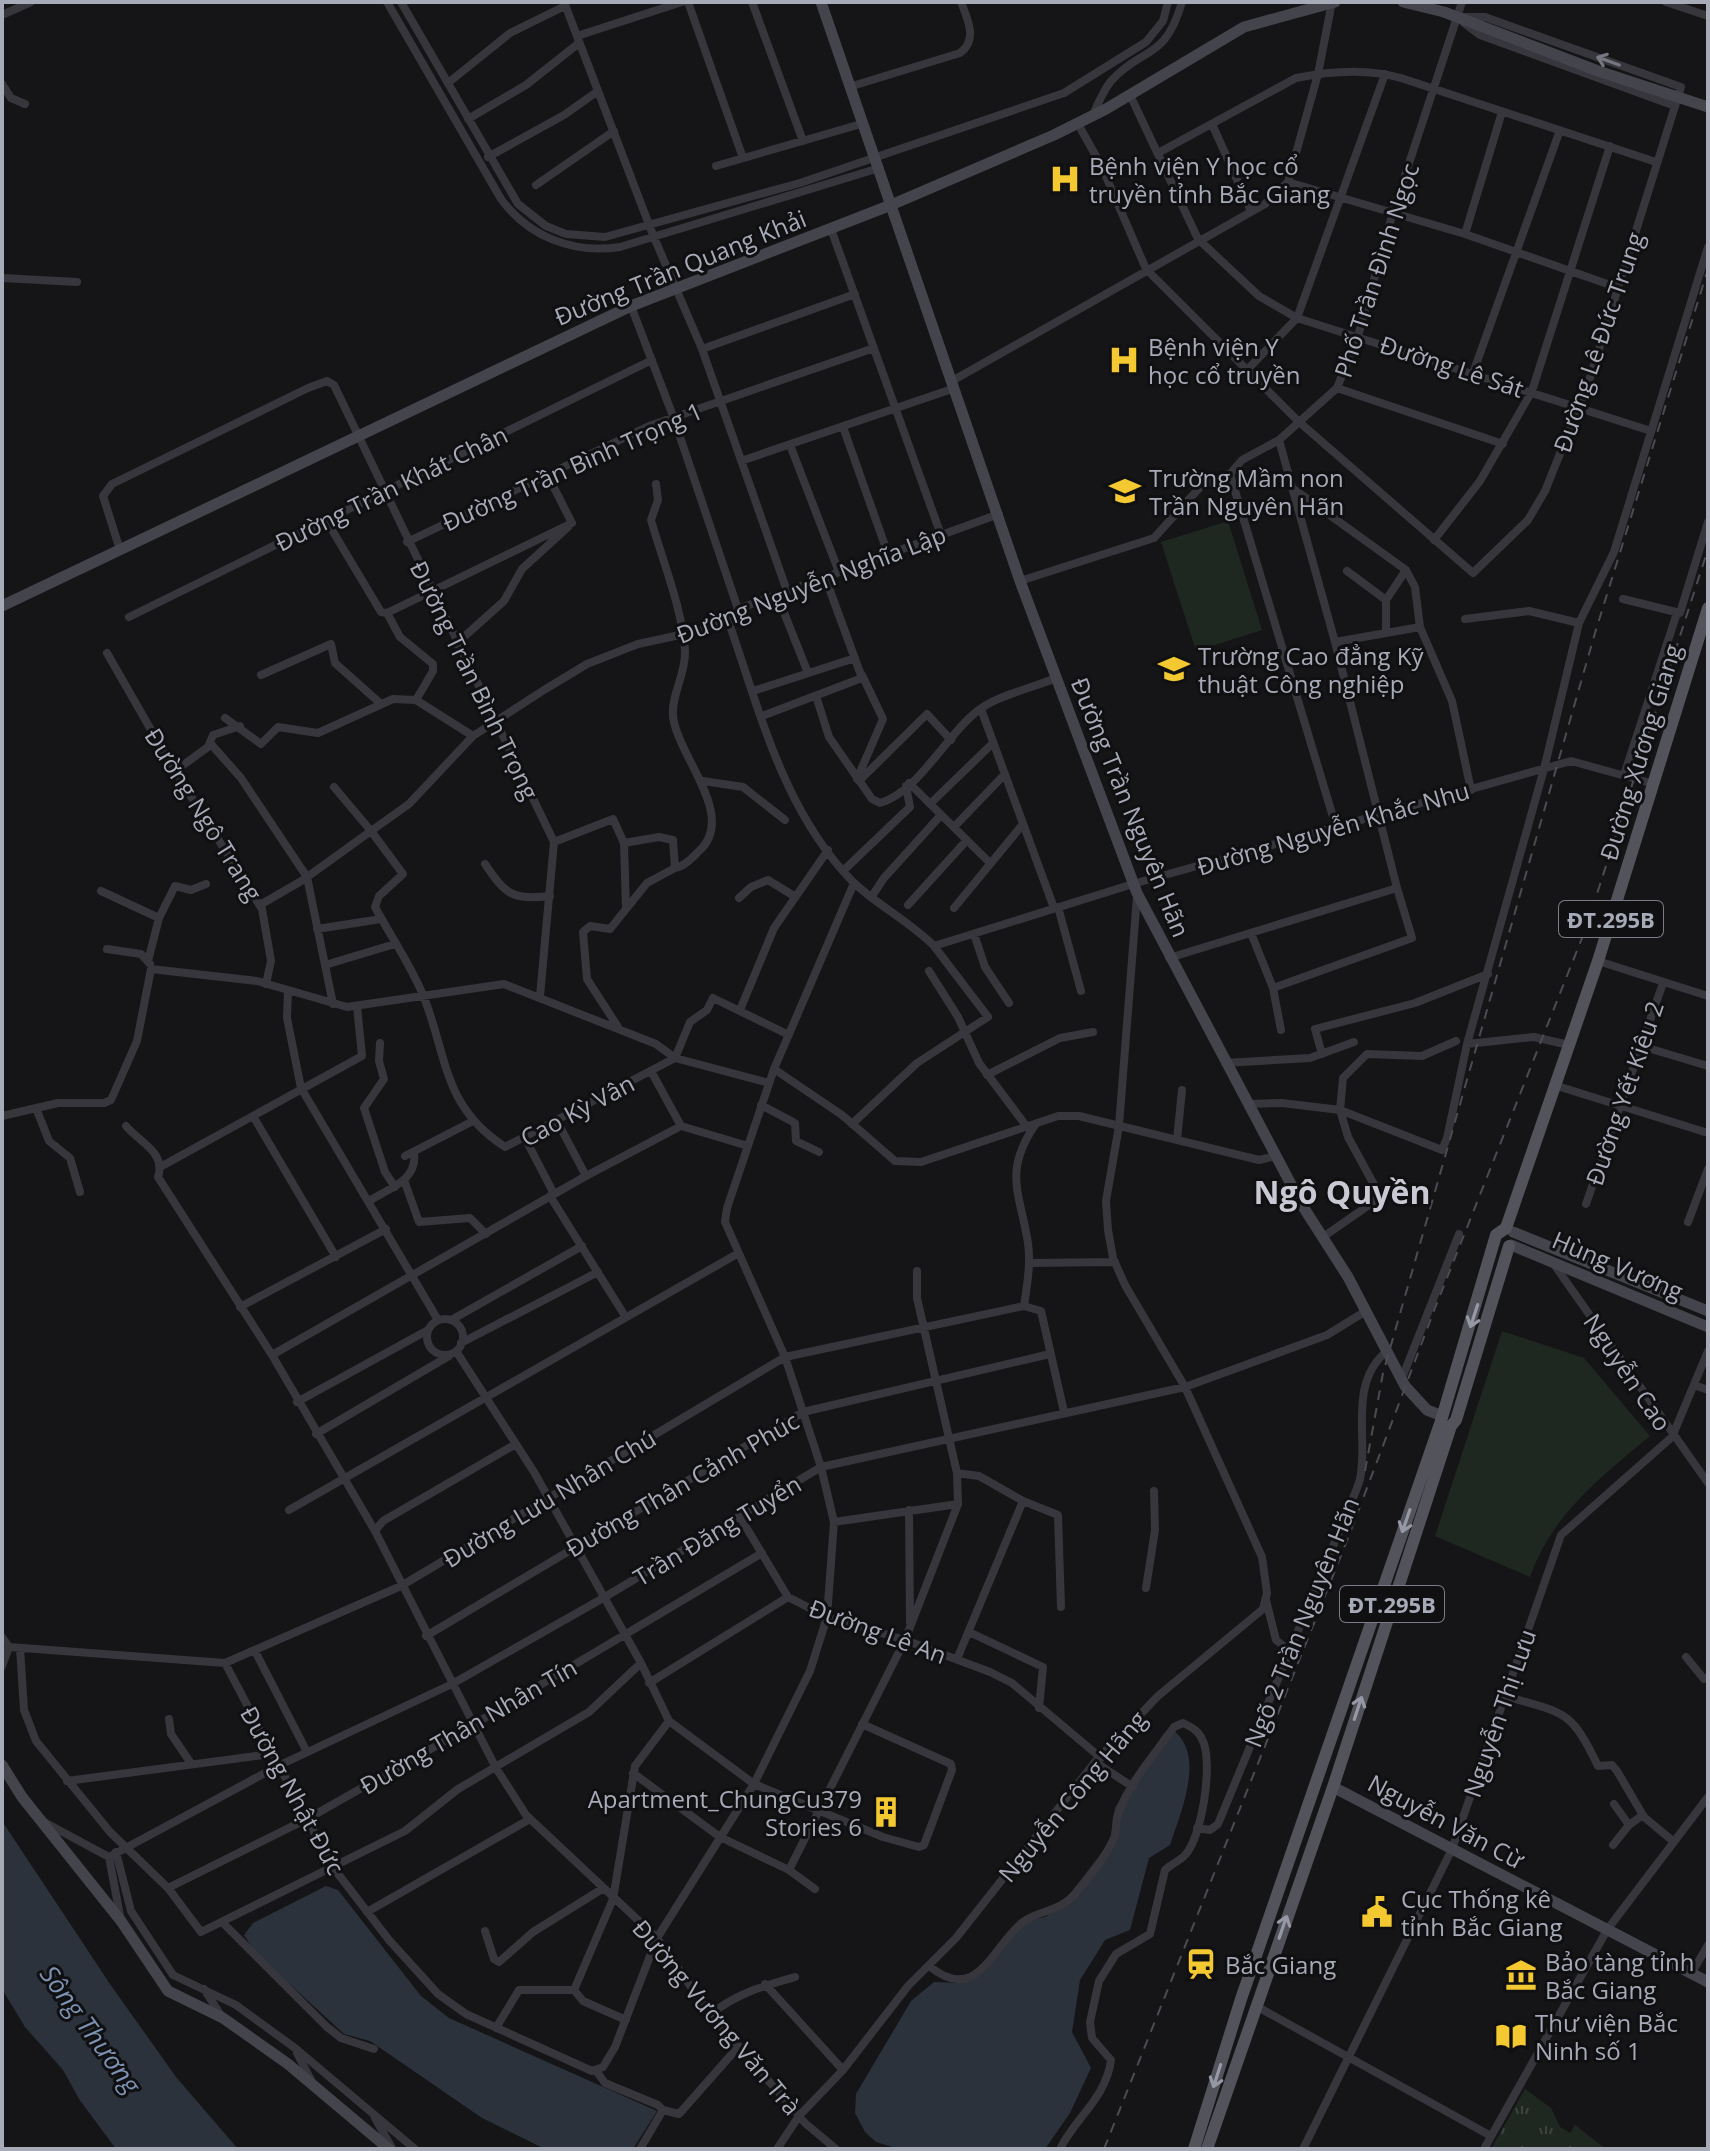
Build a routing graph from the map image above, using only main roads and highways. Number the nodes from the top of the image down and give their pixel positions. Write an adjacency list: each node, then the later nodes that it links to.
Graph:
1 (1708, 608): 2 (main road, Đường Xương Giang / ĐT.295B)
2 (1705, 629): 3 (main road, Đường Xương Giang / ĐT.295B)
3 (1446, 1417): 4 (main road, Đường Xương Giang / ĐT.295B, one-way to 4); 5 (main road, Đường Xương Giang / ĐT.295B, one-way to 3)
4 (1318, 1781): 5 (main road); 6 (main road, Đường Xương Giang / ĐT.295B)
5 (1332, 1787): 7 (main road, Đường Xương Giang / ĐT.295B, one-way to 5)
6 (1243, 1999): 7 (main road); 8 (main road, Đường Xương Giang / ĐT.295B, one-way to 8)
7 (1256, 2005): 9 (main road, Đường Xương Giang / ĐT.295B)
8 (1194, 2149)
9 (1207, 2149)

